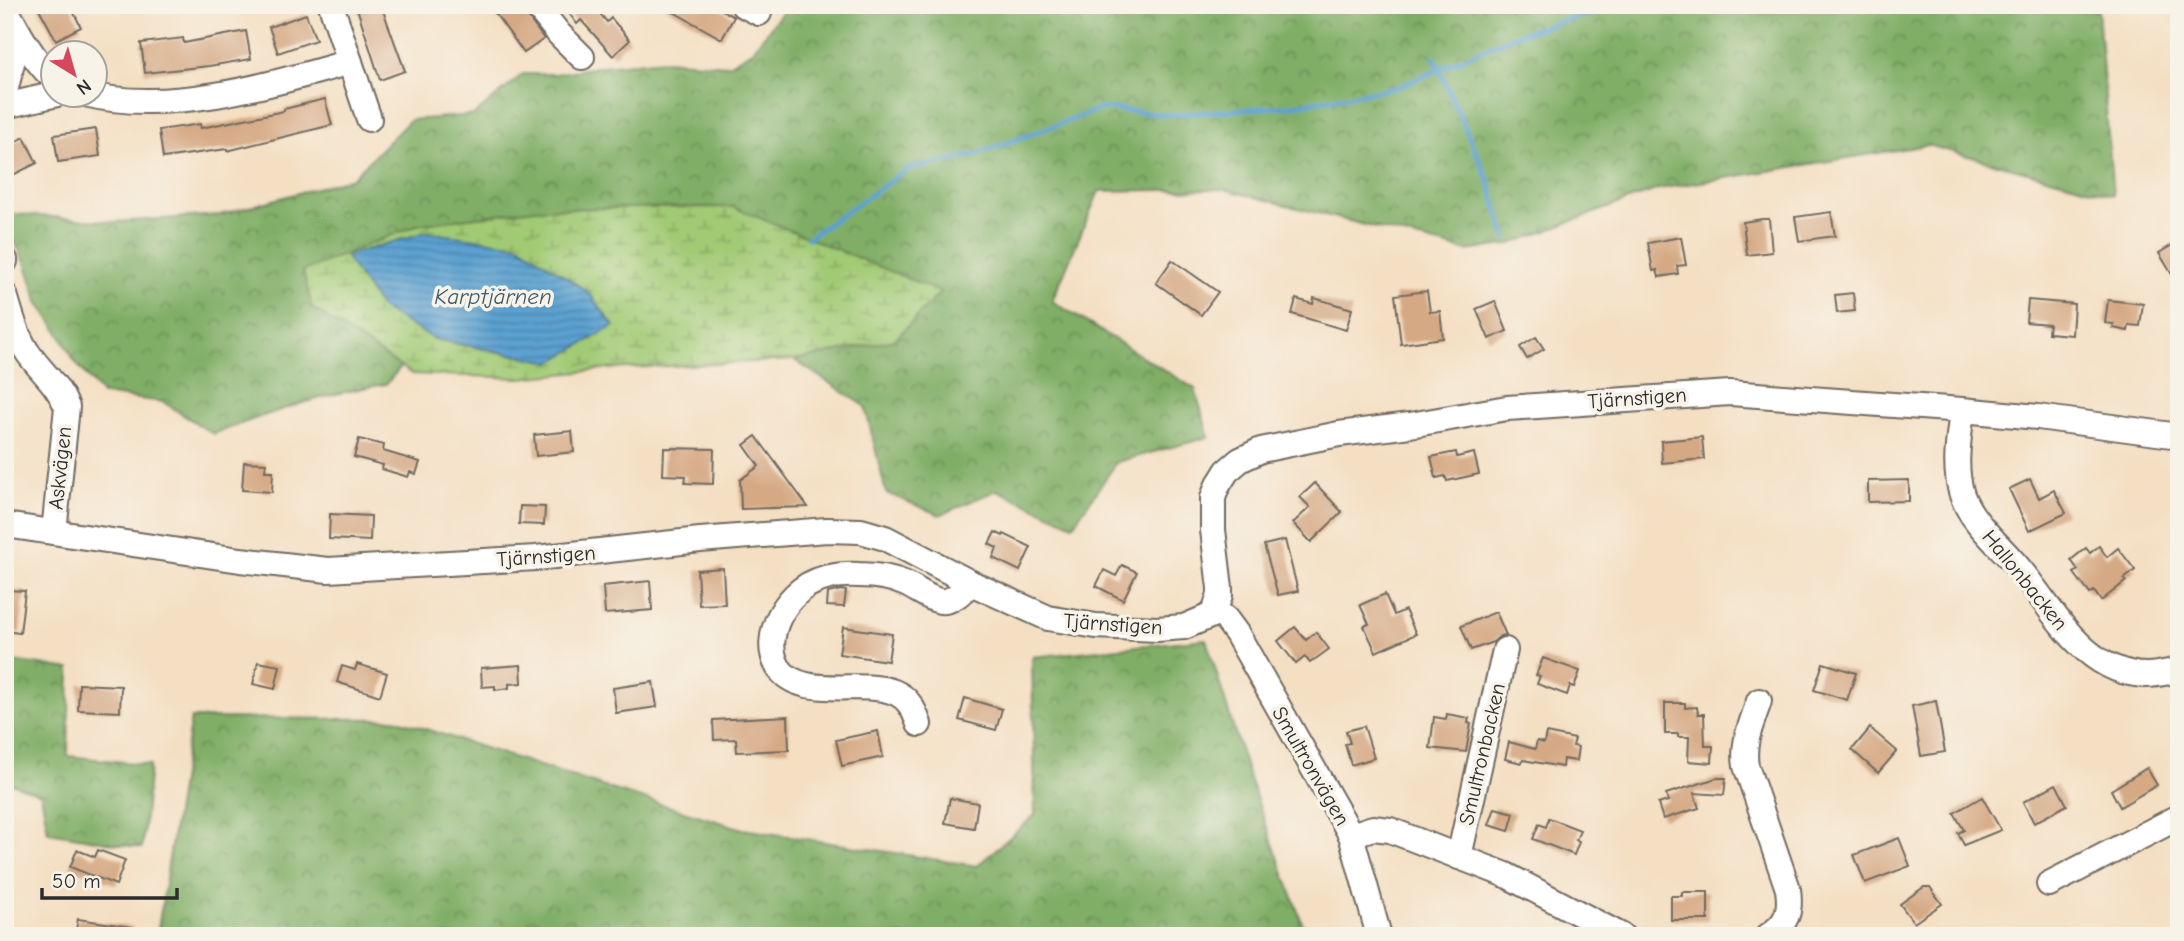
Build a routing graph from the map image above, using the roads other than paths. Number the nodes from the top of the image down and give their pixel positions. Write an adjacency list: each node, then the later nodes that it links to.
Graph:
1 (331, 5): 7 (street)
2 (536, 5): 5 (street)
3 (5, 7): 4 (street)
4 (19, 34): 6 (street); 8 (street)
5 (582, 57)
6 (38, 60)
7 (350, 62): 10 (street); 12 (street)
8 (5, 92)
9 (38, 98): 11 (street)
10 (108, 99)
11 (5, 106)
12 (369, 119)
13 (5, 295): 17 (street, Askvägen)
14 (1962, 410): 15 (street, Tjärnstigen); 19 (street, Tjärnstigen); 21 (street, Hallonbacken)
15 (2179, 436)
16 (5, 526): 17 (street, Tjärnstigen)
17 (54, 532): 18 (street, Tjärnstigen)
18 (971, 583): 19 (street, Tjärnstigen); 23 (street)
19 (1215, 610): 25 (street, Smultronvägen)
20 (1505, 650): 26 (street, Smultronbacken)
21 (2179, 670)
22 (1759, 701): 30 (street)
23 (919, 724)
24 (2179, 817): 27 (street)
25 (1350, 835): 26 (street, Smultronbacken); 28 (street, Smultronvägen)
26 (1459, 857): 29 (street, Smultronbacken)
27 (2049, 884)
28 (1379, 936)
29 (1622, 936)
30 (1768, 936)

